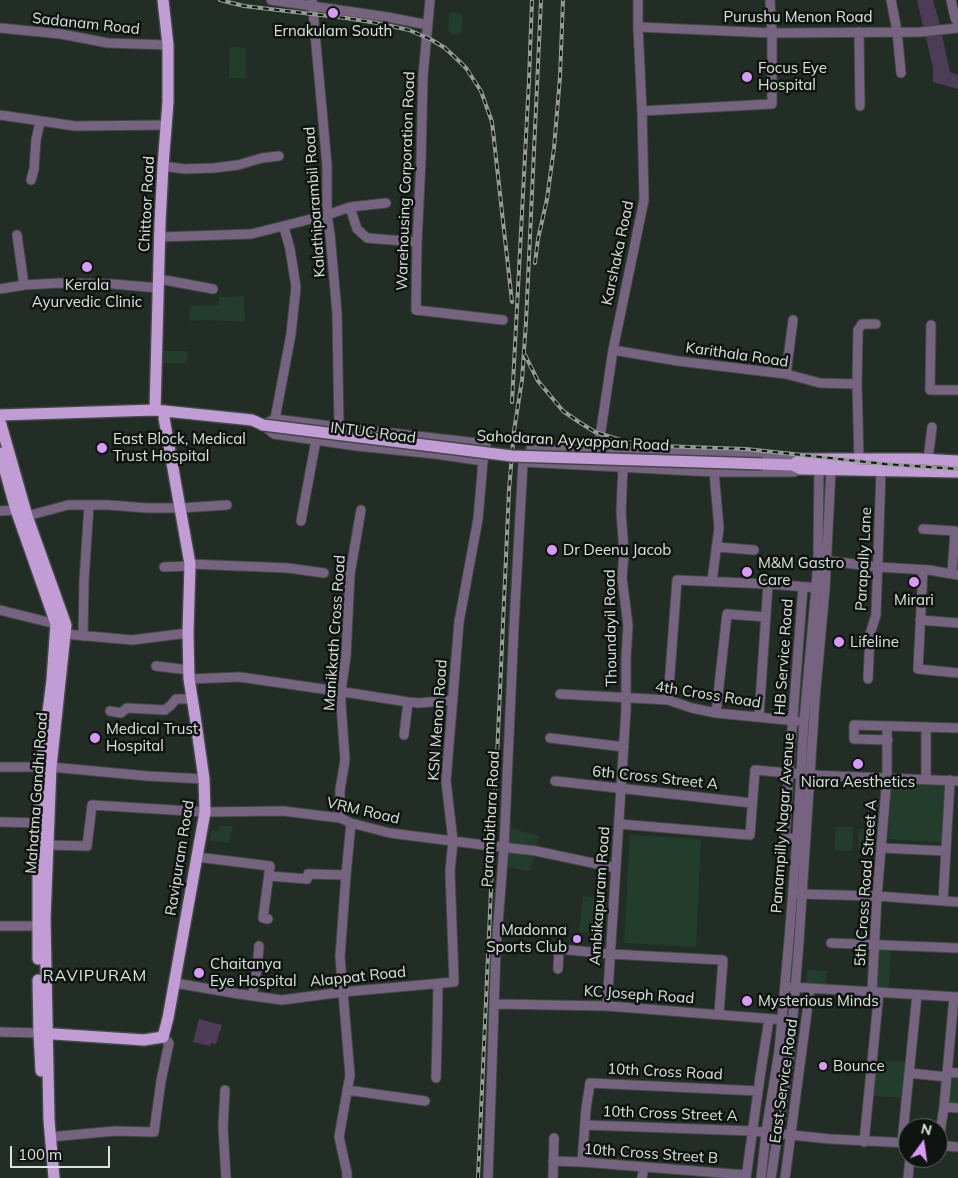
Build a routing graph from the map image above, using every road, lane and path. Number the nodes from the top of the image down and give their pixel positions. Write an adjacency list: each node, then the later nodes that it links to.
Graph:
1 (163, 0): 17 (main road, Chittoor Road)
2 (271, 0): 8 (street)
3 (430, 0): 10 (street, Warehousing Corporation Road)
4 (638, 0): 11 (street, Karshaka Road)
5 (770, 0): 16 (street)
6 (891, 0): 14 (street)
7 (951, 0): 9 (street)
8 (312, 3): 10 (street); 29 (street, Kalathiparambil Road)
9 (958, 23)
10 (428, 25): 33 (street, Warehousing Corporation Road)
11 (638, 27): 16 (street, Purushu Menon Road); 20 (street, Karshaka Road)
12 (0, 28): 17 (street, Sadanam Road)
13 (958, 28): 14 (street, Purushu Menon Road)
14 (896, 31): 15 (street, Purushu Menon Road); 18 (street)
15 (859, 32): 16 (street, Purushu Menon Road); 19 (street)
16 (772, 33): 20 (street)
17 (168, 45): 23 (main road, Chittoor Road)
18 (901, 73)
19 (860, 106)
20 (642, 111): 42 (street, Karshaka Road)
21 (0, 115): 22 (street)
22 (40, 122): 23 (street); 26 (street)
23 (167, 125): 25 (main road, Chittoor Road)
24 (279, 156): 25 (street)
25 (163, 166): 32 (main road, Chittoor Road)
26 (31, 180)
27 (386, 203): 28 (street)
28 (350, 207): 29 (street); 33 (street)
29 (327, 215): 30 (street); 52 (street, Kalathiparambil Road)
30 (284, 227): 32 (street); 48 (street)
31 (17, 235): 35 (street)
32 (160, 237): 34 (main road, Chittoor Road)
33 (417, 242): 38 (street, Warehousing Corporation Road)
34 (159, 283): 35 (street); 36 (street); 46 (main road, Chittoor Road)
35 (24, 285): 37 (street)
36 (213, 288)
37 (0, 289)
38 (504, 320)
39 (793, 320): 43 (street)
40 (876, 324): 44 (street)
41 (931, 325): 45 (street)
42 (613, 350): 43 (street, Karithala Road); 54 (street, Karshaka Road)
43 (786, 374): 44 (street, Karithala Road)
44 (857, 384): 57 (street)
45 (958, 390)
46 (159, 414): 47 (main road, Sahodaran Ayyappan Road); 49 (main road, Sahodaran Ayyappan Road); 50 (main road, Sahodaran Ayyappan Road); 70 (main road, Ravipuram Road)
47 (0, 415)
48 (275, 419): 50 (street); 52 (street)
49 (0, 422): 74 (main road, Mahatma Gandhi Road)
50 (263, 425): 53 (street, INTUC Road); 61 (main road, Sahodaran Ayyappan Road, bridge)
51 (932, 427): 56 (street)
52 (339, 428): 59 (street, KSN Menon Road)
53 (316, 440): 59 (street, INTUC Road); 75 (street)
54 (598, 450): 60 (street); 61 (street)
55 (0, 453): 71 (main road, Mahatma Gandhi Road)
56 (924, 459): 57 (main road, Sahodaran Ayyappan Road); 58 (main road, Sahodaran Ayyappan Road); 66 (main road)
57 (859, 460): 62 (main road, Sahodaran Ayyappan Road)
58 (958, 461)
59 (483, 462): 107 (street, KSN Menon Road)
60 (527, 462): 63 (street); 144 (street, Parambithara Road)
61 (799, 464): 62 (main road, Sahodaran Ayyappan Road); 62 (main road, Sahodaran Ayyappan Road); 65 (street)
62 (828, 466): 64 (main road, Sahodaran Ayyappan Road); 80 (street, Panampilly Nagar Avenue)
63 (623, 467): 65 (street); 105 (street, Thoundayil Road)
64 (881, 471): 66 (main road, Sahodaran Ayyappan Road); 83 (street, Parapally Lane)
65 (714, 472): 77 (street)
66 (922, 472): 67 (main road, Sahodaran Ayyappan Road)
67 (958, 472)
68 (89, 505): 70 (street); 74 (street); 98 (street)
69 (227, 505): 70 (street)
70 (181, 508): 81 (main road, Ravipuram Road)
71 (16, 510): 73 (street); 95 (main road, Mahatma Gandhi Road)
72 (361, 510): 103 (street, Manikkath Cross Road)
73 (0, 511)
74 (27, 516): 97 (main road, Mahatma Gandhi Road)
75 (301, 520)
76 (923, 529): 79 (street)
77 (717, 547): 78 (street); 87 (street)
78 (754, 550)
79 (956, 550): 86 (street)
80 (823, 560): 83 (street); 90 (street, Panampilly Nagar Avenue)
81 (190, 565): 82 (street); 85 (street); 96 (main road, Ravipuram Road)
82 (164, 567)
83 (878, 567): 84 (street); 102 (street, Parapally Lane)
84 (923, 570): 86 (street); 93 (street)
85 (324, 573)
86 (955, 574)
87 (712, 582): 88 (street); 108 (street)
88 (768, 584): 89 (street); 92 (street)
89 (803, 587): 90 (street); 113 (street, HB Service Road)
90 (821, 588): 114 (street, Panampilly Nagar Avenue); 115 (street, Panampilly Nagar Avenue)
91 (0, 610): 95 (street)
92 (766, 617): 111 (street); 112 (street)
93 (920, 620): 94 (street); 100 (street)
94 (958, 623)
95 (56, 624): 123 (main road, Mahatma Gandhi Road)
96 (188, 633): 98 (street); 101 (main road, Ravipuram Road)
97 (65, 634): 98 (street); 123 (main road, Mahatma Gandhi Road)
98 (83, 636)
99 (156, 666): 101 (street)
100 (958, 673)
101 (189, 674): 103 (street); 106 (main road, Ravipuram Road)
102 (868, 679)
103 (341, 692): 109 (street); 136 (street, Manikkath Cross Road)
104 (560, 694): 105 (street, 4th Cross Road)
105 (626, 698): 108 (street, 4th Cross Road); 122 (street, Thoundayil Road)
106 (192, 699): 110 (street); 129 (main road, Ravipuram Road)
107 (453, 700): 109 (street); 142 (street, KSN Menon Road)
108 (668, 700): 111 (street, 4th Cross Road)
109 (408, 702): 119 (street)
110 (110, 711)
111 (716, 713): 112 (street, 4th Cross Road)
112 (759, 717): 113 (street, 4th Cross Road)
113 (793, 721): 114 (street, 4th Cross Road); 125 (street, HB Service Road)
114 (804, 721): 115 (street, 4th Cross Road); 126 (street, Panampilly Nagar Avenue)
115 (815, 721): 127 (street, Panampilly Nagar Avenue)
116 (887, 726): 117 (street); 121 (street, 5th Cross Road Street A); 121 (street)
117 (926, 727): 118 (street); 130 (street)
118 (958, 728)
119 (404, 735)
120 (550, 738): 122 (street)
121 (888, 740): 128 (street, 5th Cross Road Street A)
122 (624, 747): 133 (street, Thoundayil Road)
123 (46, 767): 124 (street); 129 (street); 138 (main road, Mahatma Gandhi Road); 143 (main road, Mahatma Gandhi Road)
124 (0, 768)
125 (789, 773): 126 (street); 134 (street); 141 (street, HB Service Road)
126 (801, 774): 127 (street); 141 (street, Panampilly Nagar Avenue)
127 (811, 775): 128 (street); 152 (street, Panampilly Nagar Avenue)
128 (887, 777): 130 (street); 145 (street, 5th Cross Road Street A)
129 (204, 779): 135 (main road, Ravipuram Road)
130 (926, 779): 132 (street)
131 (555, 781): 133 (street, 6th Cross Street A)
132 (954, 781): 146 (street)
133 (621, 788): 134 (street, 6th Cross Street A); 140 (street, Ambikapuram Road)
134 (752, 803): 140 (street)
135 (205, 812): 136 (street, VRM Road); 143 (street, VRM Road); 147 (main road, Ravipuram Road)
136 (340, 818): 139 (street, VRM Road)
137 (0, 822): 138 (street)
138 (40, 823): 158 (main road, Mahatma Gandhi Road)
139 (351, 823): 142 (street, VRM Road); 149 (street)
140 (619, 824): 148 (street, Ambikapuram Road)
141 (797, 838): 151 (street, Panampilly Nagar Avenue)
142 (453, 841): 144 (street, VRM Road); 165 (street, KSN Menon Road)
143 (47, 845): 183 (main road, Mahatma Gandhi Road)
144 (504, 847): 148 (street, VRM Road); 176 (street, Parambithara Road)
145 (882, 848): 146 (street); 153 (street, 5th Cross Road Street A)
146 (946, 851): 154 (street)
147 (197, 857): 150 (street); 166 (main road, Ravipuram Road)
148 (616, 868): 163 (street, Ambikapuram Road)
149 (346, 875): 150 (street); 171 (street)
150 (269, 876): 156 (street)
151 (792, 894): 152 (street); 168 (street, Panampilly Nagar Avenue)
152 (802, 894): 153 (street); 169 (street, Panampilly Nagar Avenue)
153 (878, 896): 154 (street); 160 (street, 5th Cross Road Street A)
154 (943, 901): 155 (street)
155 (958, 902)
156 (266, 919)
157 (0, 926): 158 (street)
158 (37, 926): 183 (main road, Mahatma Gandhi Road)
159 (832, 943): 160 (street)
160 (874, 945): 162 (street); 172 (street, 5th Cross Road Street A)
161 (259, 946): 174 (street)
162 (958, 948)
163 (610, 954): 164 (street); 177 (street, Ambikapuram Road); 178 (street)
164 (558, 969)
165 (454, 982): 167 (street, Alappat Road)
166 (175, 983): 174 (street, Alappat Road); 184 (main road, Ravipuram Road)
167 (438, 984): 171 (street, Alappat Road); 188 (street)
168 (785, 987): 169 (street); 180 (street, Panampilly Nagar Avenue)
169 (795, 987): 170 (street); 181 (street, Panampilly Nagar Avenue)
170 (810, 988): 172 (street); 201 (street, East Service Road)
171 (343, 992): 174 (street, Alappat Road); 190 (street)
172 (875, 992): 173 (street); 204 (street, 5th Cross Road Street A)
173 (917, 995): 175 (street); 185 (street)
174 (252, 996)
175 (956, 997): 187 (street)
176 (495, 1004): 177 (street, KC Joseph Road); 215 (street, Parambithara Road)
177 (607, 1006): 178 (street, KC Joseph Road)
178 (719, 1014): 179 (street, KC Joseph Road)
179 (769, 1019): 180 (street, KC Joseph Road); 191 (street)
180 (782, 1020): 181 (street, KC Joseph Road); 199 (street, Panampilly Nagar Avenue)
181 (792, 1021): 200 (street, Panampilly Nagar Avenue)
182 (0, 1032): 183 (street)
183 (43, 1033): 184 (main road); 202 (main road, Mahatma Gandhi Road); 211 (main road, Mahatma Gandhi Road)
184 (163, 1037): 202 (street)
185 (910, 1073): 187 (street); 195 (street)
186 (958, 1073): 187 (street)
187 (947, 1074): 193 (street)
188 (436, 1078)
189 (226, 1090): 213 (street)
190 (347, 1090): 192 (street); 214 (street)
191 (758, 1090): 197 (street, 10th Cross Road); 198 (street)
192 (425, 1102)
193 (944, 1107): 194 (street); 196 (street)
194 (958, 1108)
195 (907, 1118)
196 (942, 1118)
197 (586, 1125): 198 (street, 10th Cross Street A); 207 (street, 10th Cross Road)
198 (753, 1131): 199 (street); 210 (street)
199 (766, 1132): 200 (street); 218 (street, Panampilly Nagar Avenue)
200 (777, 1133): 201 (street); 219 (street, Panampilly Nagar Avenue)
201 (791, 1134): 204 (street); 220 (street, East Service Road)
202 (50, 1137): 212 (main road, Mahatma Gandhi Road)
203 (554, 1138): 206 (street)
204 (864, 1142): 205 (street)
205 (898, 1143)
206 (554, 1161): 207 (street, 10th Cross Street B); 216 (street)
207 (582, 1162): 208 (street, 10th Cross Street B)
208 (644, 1167): 209 (street, 10th Cross Street B); 217 (street)
209 (693, 1174): 210 (street, 10th Cross Street B)
210 (746, 1176)
211 (47, 1178)
212 (54, 1178)
213 (226, 1178)
214 (347, 1178)
215 (488, 1178)
216 (553, 1178)
217 (642, 1178)
218 (761, 1178)
219 (771, 1178)
220 (785, 1178)

